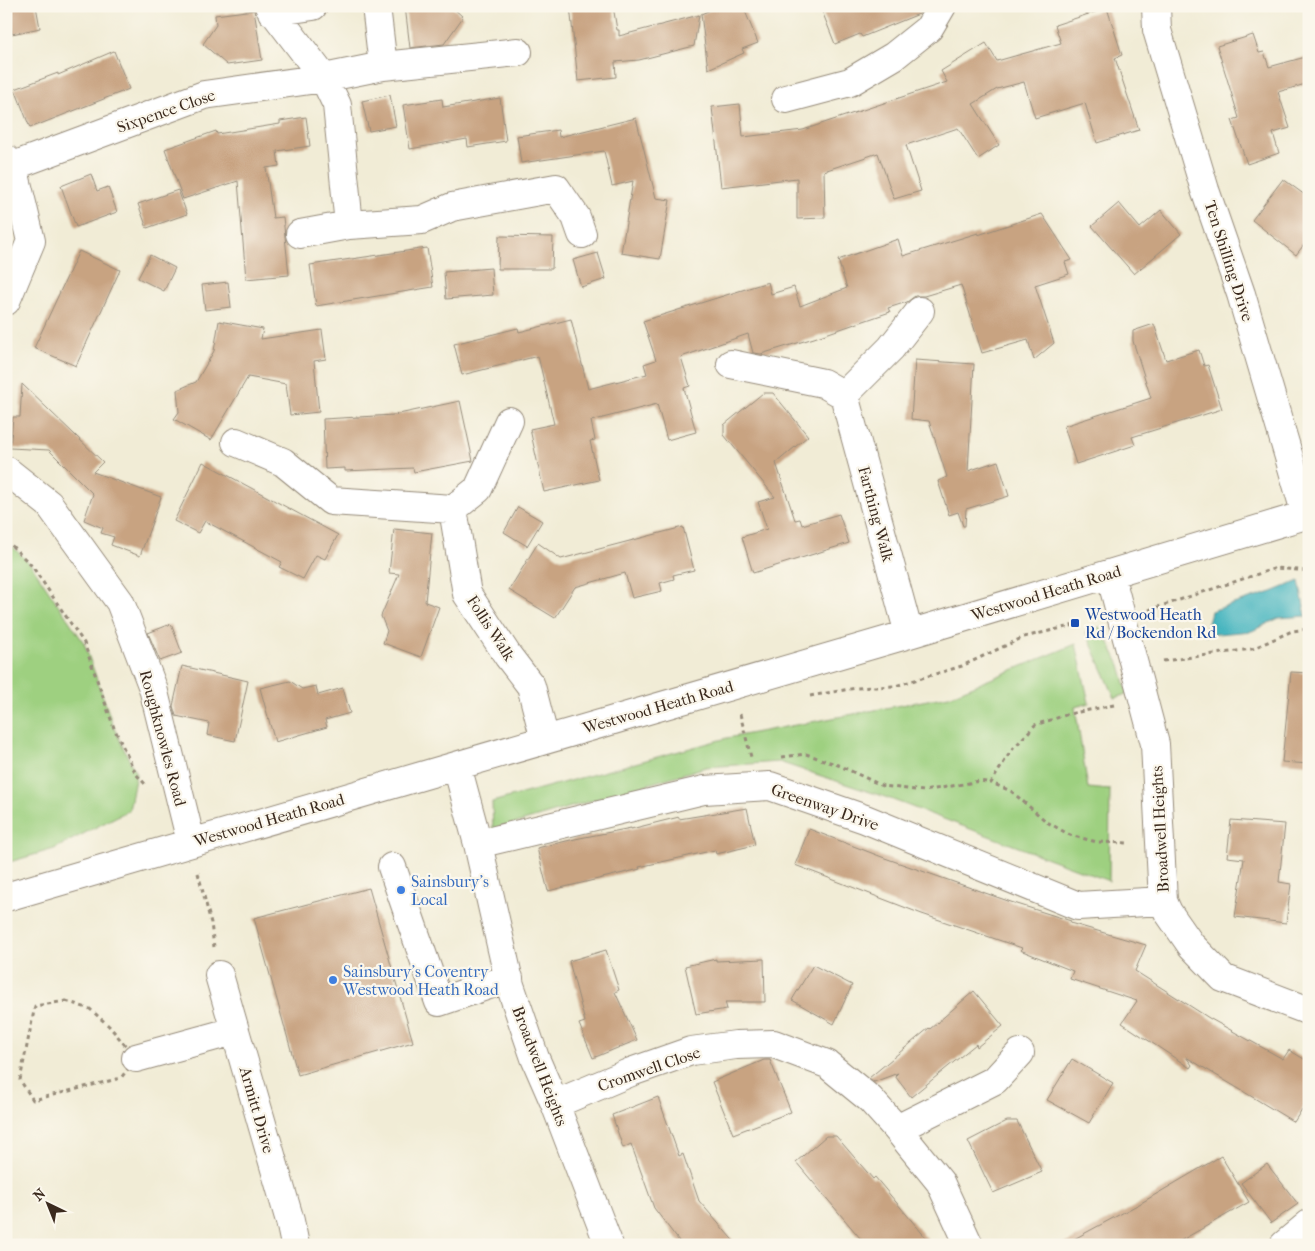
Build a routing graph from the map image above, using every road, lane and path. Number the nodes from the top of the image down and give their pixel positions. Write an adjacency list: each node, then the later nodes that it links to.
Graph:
1 (312, 6): 5 (street)
2 (376, 6): 7 (street)
3 (942, 6): 9 (street)
4 (1156, 6): 22 (street, Ten Shilling Drive)
5 (270, 9): 8 (street)
6 (518, 52): 7 (street, Sixpence Close)
7 (383, 66): 8 (street, Sixpence Close)
8 (324, 78): 10 (street, Sixpence Close); 11 (street)
9 (786, 99)
10 (10, 162): 14 (street)
11 (349, 225): 12 (street); 13 (street)
12 (300, 234)
13 (582, 234)
14 (6, 301)
15 (920, 311): 17 (street)
16 (731, 364): 17 (street)
17 (844, 395): 28 (street, Farthing Walk)
18 (509, 421): 21 (street)
19 (236, 442): 21 (street)
20 (6, 470): 35 (street, Roughknowles Road)
21 (453, 509): 32 (street, Follis Walk)
22 (1307, 515): 25 (street, Westwood Heath Road)
23 (6, 540): 35 (path)
24 (1309, 571): 26 (path)
25 (1110, 574): 26 (street, Broadwell Heights); 28 (street, Westwood Heath Road)
26 (1122, 619): 29 (street, Broadwell Heights)
27 (1309, 629): 29 (path)
28 (909, 634): 30 (street, Westwood Heath Road)
29 (1135, 665): 31 (street, Broadwell Heights)
30 (731, 686): 32 (street, Westwood Heath Road); 33 (path)
31 (1143, 698): 38 (street, Broadwell Heights); 38 (path)
32 (545, 740): 34 (street, Westwood Heath Road)
33 (751, 760)
34 (457, 766): 36 (street, Westwood Heath Road); 37 (street, Broadwell Heights)
35 (178, 792): 36 (street, Roughknowles Road)
36 (191, 842): 41 (street, Westwood Heath Road)
37 (478, 844): 42 (street, Greenway Drive); 44 (street, Broadwell Heights)
38 (1160, 844): 42 (street, Broadwell Heights)
39 (392, 867): 44 (street)
40 (198, 872): 43 (path)
41 (6, 897)
42 (1163, 901): 45 (street, Broadwell Heights)
43 (219, 975): 46 (street, Armitt Drive)
44 (509, 978): 49 (street, Broadwell Heights)
45 (1309, 1011)
46 (234, 1031): 48 (street); 52 (street, Armitt Drive)
47 (1020, 1053): 50 (street)
48 (136, 1058): 48 (path)
49 (554, 1104): 50 (street, Cromwell Close); 53 (street, Broadwell Heights)
50 (897, 1129): 54 (street, Cromwell Close)
51 (1309, 1224): 55 (street)
52 (295, 1245)
53 (609, 1245)
54 (969, 1245)
55 (1284, 1245)

